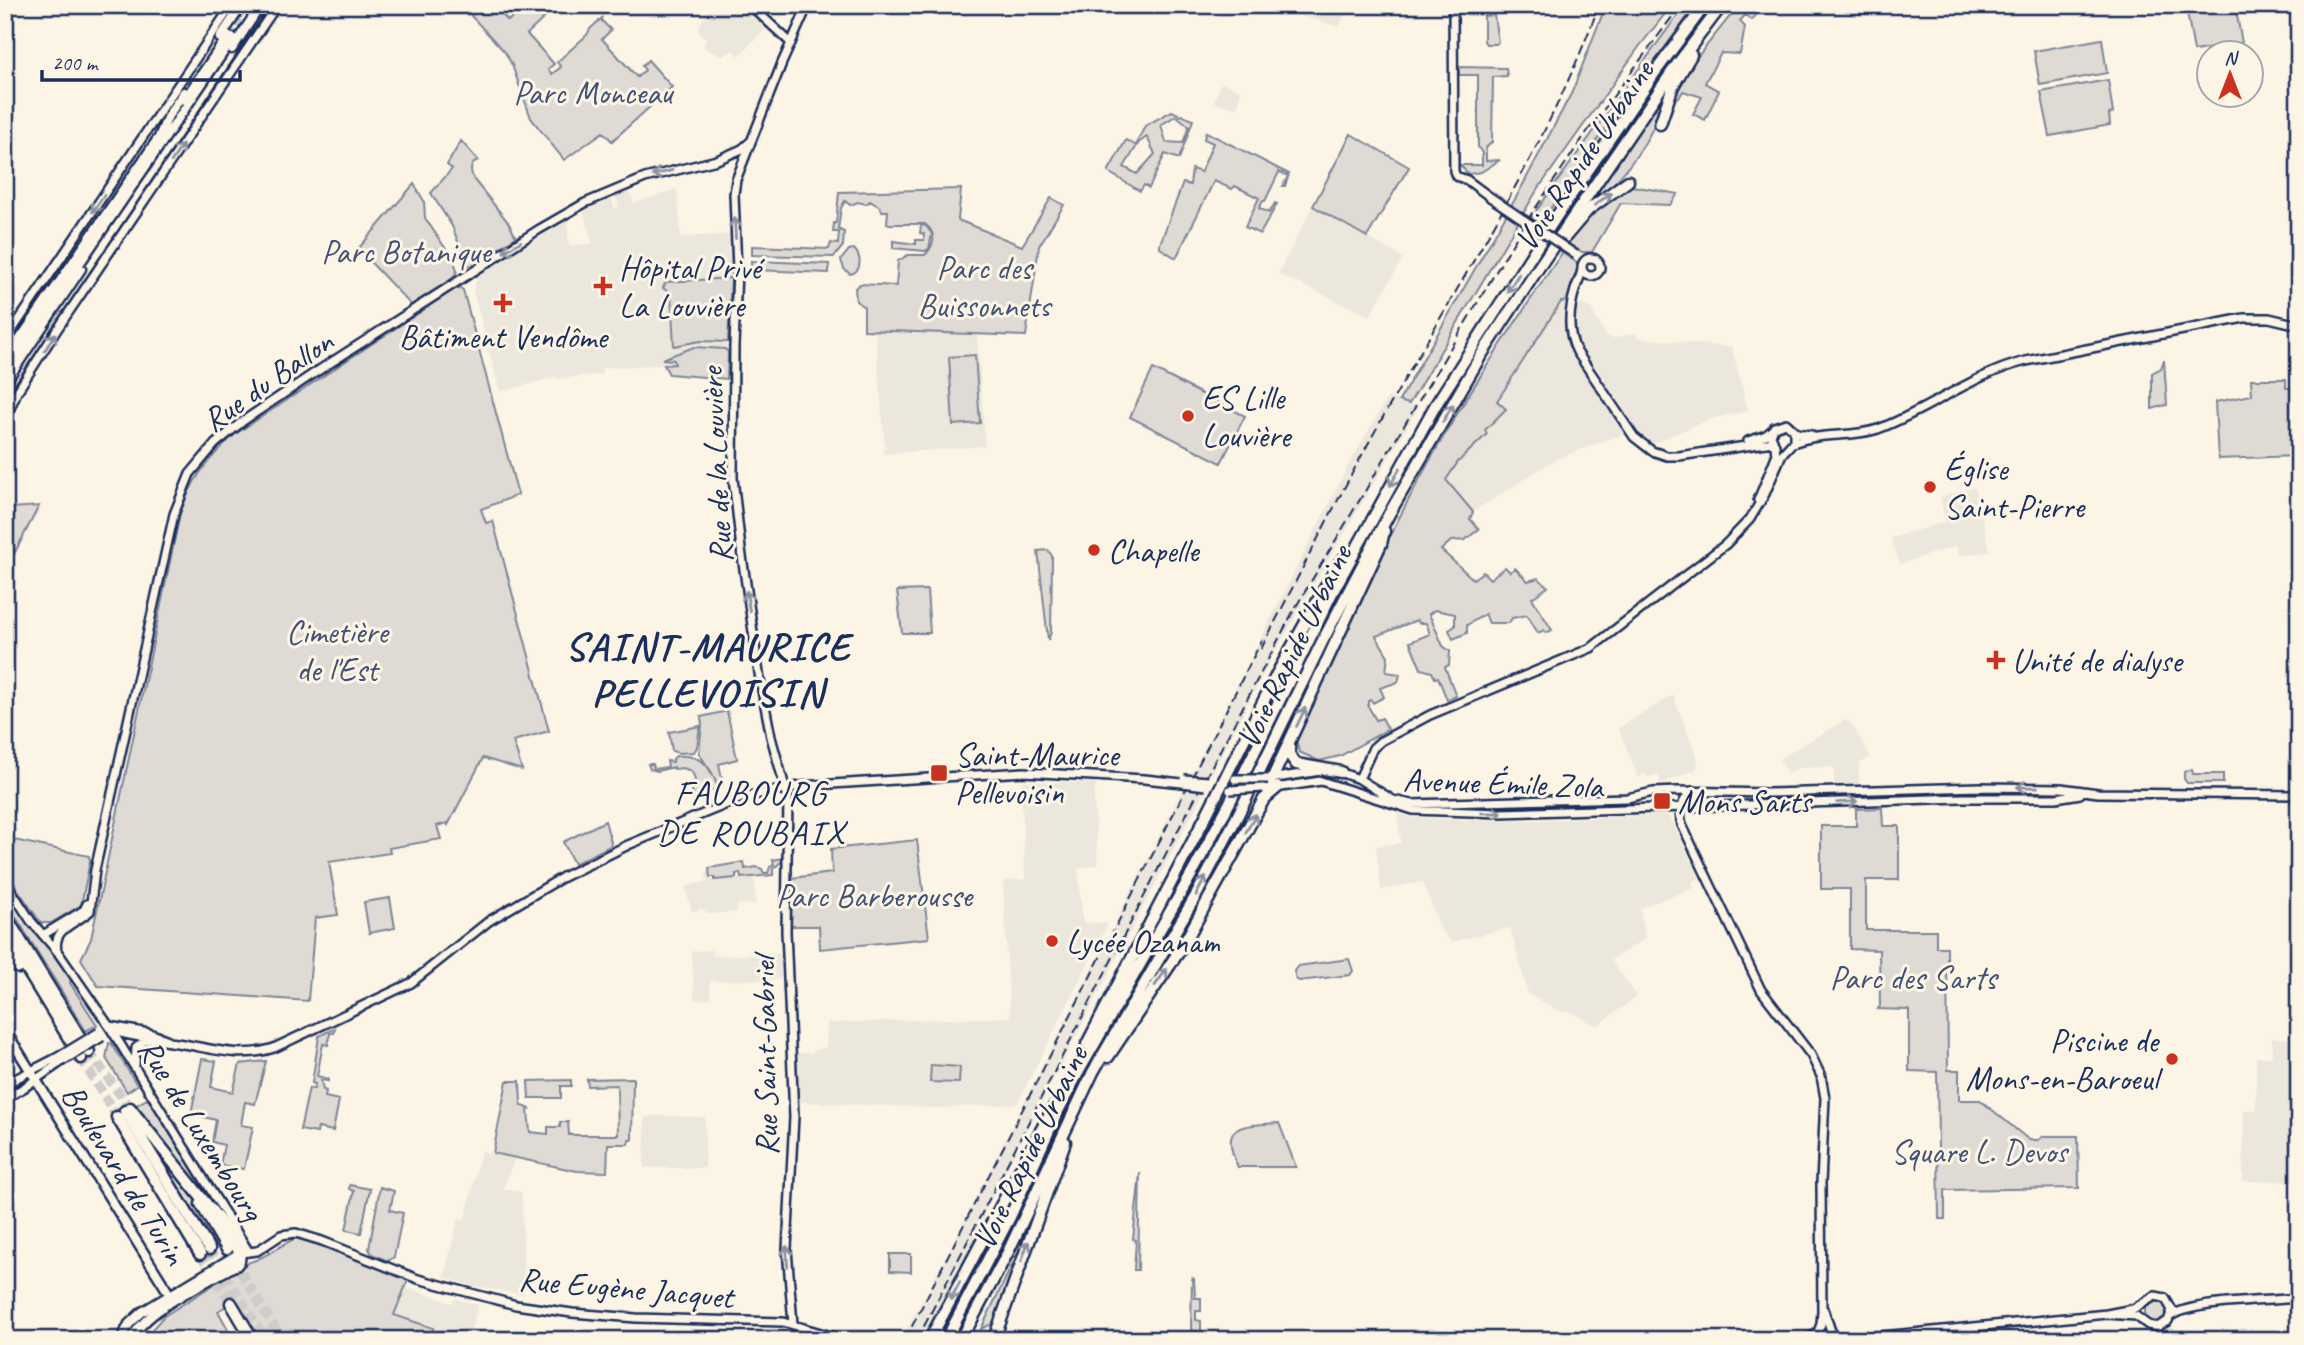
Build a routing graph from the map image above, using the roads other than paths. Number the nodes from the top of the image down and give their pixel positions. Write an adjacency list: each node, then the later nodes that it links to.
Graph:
1 (232, 5): 25 (street, one-way to 25)
2 (242, 5): 15 (main road)
3 (248, 5): 4 (main road)
4 (255, 5)
5 (261, 5): 17 (main road)
6 (277, 5): 29 (street, one-way to 6)
7 (750, 5): 13 (street)
8 (808, 5): 13 (street, Rue de la Louvière)
9 (1454, 5): 21 (street, bridge)
10 (1705, 5): 38 (highway, Voie Rapide Urbaine, one-way to 38)
11 (1723, 5): 12 (highway, Voie Rapide Urbaine)
12 (1708, 23): 14 (highway); 20 (highway, Voie Rapide Urbaine)
13 (791, 43): 16 (street, Rue de la Louvière)
14 (1660, 124)
15 (159, 137): 17 (main road); 26 (main road)
16 (753, 139): 47 (street, Rue de la Louvière, one-way to 16); 57 (street, Rue du Ballon, one-way to 57)
17 (140, 176): 19 (main road)
18 (1628, 181): 20 (highway, one-way to 18)
19 (122, 201): 27 (main road); 28 (main road)
20 (1547, 255): 36 (highway, Voie Rapide Urbaine, one-way to 20)
21 (1583, 265): 22 (street); 22 (street); 23 (street)
22 (1593, 276): 23 (street)
23 (1574, 295): 35 (street)
24 (2299, 325): 32 (street)
25 (5, 341)
26 (5, 361)
27 (5, 373)
28 (5, 383)
29 (5, 420)
30 (1772, 430): 31 (street); 33 (street); 35 (street)
31 (1794, 431): 32 (street); 34 (street)
32 (1826, 437): 34 (street)
33 (1774, 443): 34 (street); 35 (street); 37 (street)
34 (1790, 445): 37 (street)
35 (1731, 447)
36 (1389, 514): 39 (highway, one-way to 36); 72 (highway, Voie Rapide Urbaine, one-way to 36)
37 (1753, 514): 42 (street)
38 (1358, 544): 43 (highway); 70 (highway, Voie Rapide Urbaine)
39 (1289, 744): 41 (highway); 44 (highway)
40 (1312, 771): 41 (street, Avenue Émile Zola); 44 (street, Avenue Émile Zola); 44 (street)
41 (1341, 772): 42 (street, Avenue Émile Zola)
42 (1359, 779): 48 (street, Avenue Émile Zola)
43 (1228, 784): 44 (street, bridge); 44 (street, bridge); 47 (street, bridge); 70 (highway)
44 (1271, 786): 55 (street, Avenue Émile Zola, one-way to 55); 72 (highway, one-way to 44)
45 (1976, 787): 46 (street, Avenue Émile Zola); 49 (street, Avenue Émile Zola, one-way to 45); 52 (street)
46 (1896, 789): 50 (street, Avenue Émile Zola); 53 (street)
47 (786, 791): 69 (street); 93 (street, Rue Saint-Gabriel, one-way to 47)
48 (1693, 791): 50 (street, Avenue Émile Zola); 55 (street)
49 (2098, 793): 51 (street); 52 (street, Avenue Émile Zola)
50 (1760, 794): 54 (street)
51 (2299, 795)
52 (1981, 797): 53 (street, Avenue Émile Zola)
53 (1903, 800): 54 (street, Avenue Émile Zola, one-way to 53)
54 (1766, 805): 55 (street, Avenue Émile Zola)
55 (1681, 808): 83 (street)
56 (5, 881): 61 (street, Rue de Luxembourg)
57 (92, 888): 61 (street, Rue du Ballon); 63 (street, Rue du Ballon)
58 (5, 904): 64 (highway)
59 (5, 915): 64 (highway)
60 (5, 934): 67 (highway)
61 (43, 935): 63 (street, Rue de Luxembourg)
62 (5, 948): 67 (highway)
63 (57, 951): 65 (street, Rue de Luxembourg)
64 (29, 954): 67 (highway)
65 (111, 1028): 68 (street); 69 (street); 71 (street, Rue de Luxembourg); 73 (street, bridge)
66 (5, 1030): 73 (main road, Boulevard de Turin)
67 (67, 1036)
68 (150, 1040): 69 (street); 71 (street)
69 (177, 1043)
70 (1085, 1060): 74 (highway, Voie Rapide Urbaine)
71 (135, 1066): 81 (street, Rue de Luxembourg)
72 (1093, 1072): 77 (highway, Voie Rapide Urbaine)
73 (33, 1075): 75 (street, bridge); 76 (street, bridge); 84 (main road, Boulevard de Turin)
74 (1073, 1083): 99 (highway, one-way to 99); 106 (highway, Voie Rapide Urbaine)
75 (5, 1085)
76 (5, 1099)
77 (1073, 1112): 97 (highway, Voie Rapide Urbaine); 100 (highway, one-way to 77)
78 (175, 1164): 79 (highway); 80 (highway); 81 (highway)
79 (227, 1249)
80 (205, 1252)
81 (245, 1253): 82 (highway); 84 (main road); 93 (street, Rue Eugène Jacquet)
82 (236, 1265): 84 (main road)
83 (1822, 1295): 94 (street); 95 (street)
84 (174, 1297): 101 (main road); 102 (main road)
85 (2299, 1298): 89 (street)
86 (2145, 1300): 87 (street); 90 (street); 92 (street)
87 (2169, 1301): 89 (street); 91 (street)
88 (231, 1303): 103 (highway)
89 (2199, 1307): 91 (street)
90 (2107, 1314): 92 (street); 96 (street)
91 (2171, 1316): 92 (street)
92 (2143, 1319)
93 (793, 1324): 104 (street, Rue Eugène Jacquet)
94 (1833, 1334): 95 (street); 96 (street)
95 (1816, 1335): 107 (street)
96 (1852, 1337): 108 (street)
97 (963, 1338)
98 (976, 1338): 99 (street, bridge); 100 (street)
99 (932, 1339): 105 (street)
100 (996, 1339)
101 (121, 1340)
102 (131, 1340)
103 (253, 1340)
104 (845, 1340)
105 (881, 1340)
106 (946, 1340)
107 (1804, 1340)
108 (1840, 1340)

